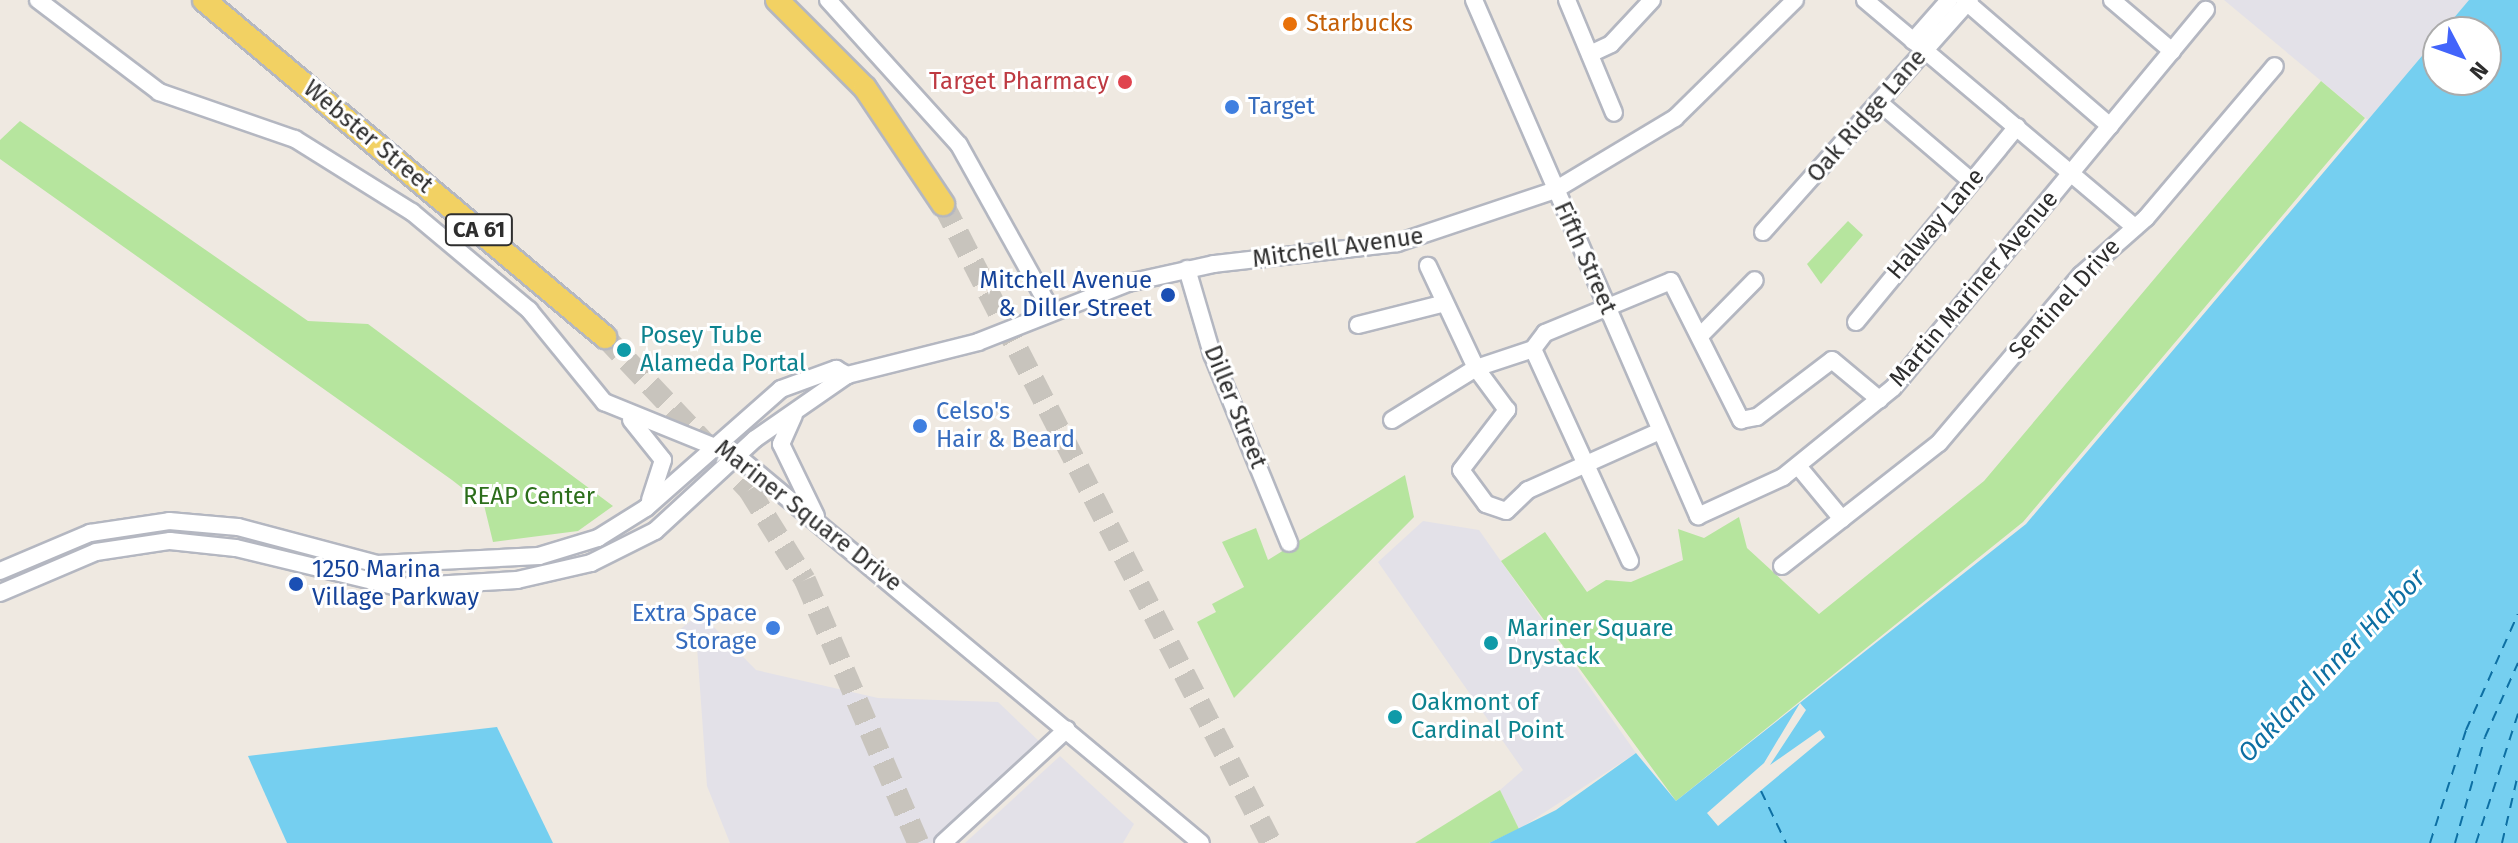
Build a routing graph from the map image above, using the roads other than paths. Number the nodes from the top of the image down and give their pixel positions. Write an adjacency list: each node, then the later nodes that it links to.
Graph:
1 (38, 0): 45 (street, Mariner Square Drive)
2 (193, 0): 15 (main road)
3 (204, 0): 15 (main road, Webster Street / CA 61)
4 (777, 0): 27 (main road)
5 (828, 0): 35 (street)
6 (1474, 0): 26 (street, Fifth Street)
7 (1567, 0): 18 (street)
8 (1652, 0): 18 (street)
9 (1795, 0): 26 (street, Mitchell Avenue)
10 (1865, 0): 16 (street)
11 (1949, 0): 16 (street)
12 (2112, 0): 17 (street)
13 (1967, 1): 16 (street, Oak Ridge Lane); 22 (street)
14 (2206, 10): 17 (street, Martin Mariner Avenue)
15 (234, 26): 39 (main road, Webster Street / CA 61)
16 (1919, 45): 20 (street, Oak Ridge Lane); 23 (street)
17 (2172, 51): 22 (street, Martin Mariner Avenue)
18 (1590, 54): 21 (street)
19 (2275, 66): 28 (street, Sentinel Drive)
20 (1881, 104): 25 (street); 29 (street, Oak Ridge Lane)
21 (1614, 113)
22 (2110, 126): 24 (street, Martin Mariner Avenue)
23 (2017, 127): 24 (street); 25 (street, Halway Lane)
24 (2072, 173): 28 (street); 43 (street, Martin Mariner Avenue)
25 (1971, 181): 36 (street, Halway Lane)
26 (1555, 190): 31 (street, Mitchell Avenue); 34 (street, Fifth Street)
27 (943, 204)
28 (2135, 227): 55 (street, Sentinel Drive)
29 (1763, 232)
30 (1428, 266): 33 (street)
31 (1187, 269): 35 (street, Mitchell Avenue); 56 (street, Diller Street)
32 (1755, 280): 38 (street)
33 (1441, 304): 37 (street); 41 (street)
34 (1606, 306): 38 (street); 40 (street); 47 (street, Fifth Street)
35 (1051, 310): 42 (street, Mitchell Avenue)
36 (1856, 322)
37 (1358, 325)
38 (1700, 336): 43 (street)
39 (605, 337)
40 (1533, 349): 41 (street); 50 (street)
41 (1476, 368): 46 (street); 50 (street)
42 (847, 375): 44 (street); 48 (street)
43 (1880, 400): 51 (street, Martin Mariner Avenue)
44 (803, 406): 49 (street); 53 (street)
45 (620, 411): 48 (street, Mariner Square Drive); 52 (street)
46 (1392, 420)
47 (1660, 431): 50 (street); 54 (street, Fifth Street)
48 (715, 443): 49 (street, Mariner Square Drive); 52 (street)
49 (737, 456): 53 (street, Mariner Square Drive); 60 (street)
50 (1586, 463): 57 (street)
51 (1798, 466): 54 (street, Martin Mariner Avenue); 55 (street)
52 (646, 508): 59 (street)
53 (816, 516): 61 (street, Mariner Square Drive)
54 (1698, 516)
55 (1842, 519): 58 (street, Sentinel Drive)
56 (1289, 543)
57 (1630, 561)
58 (1782, 566)
59 (0, 571)
60 (0, 593)
61 (1067, 729): 62 (street); 63 (street, Mariner Square Drive)
62 (943, 843)
63 (1201, 843)

